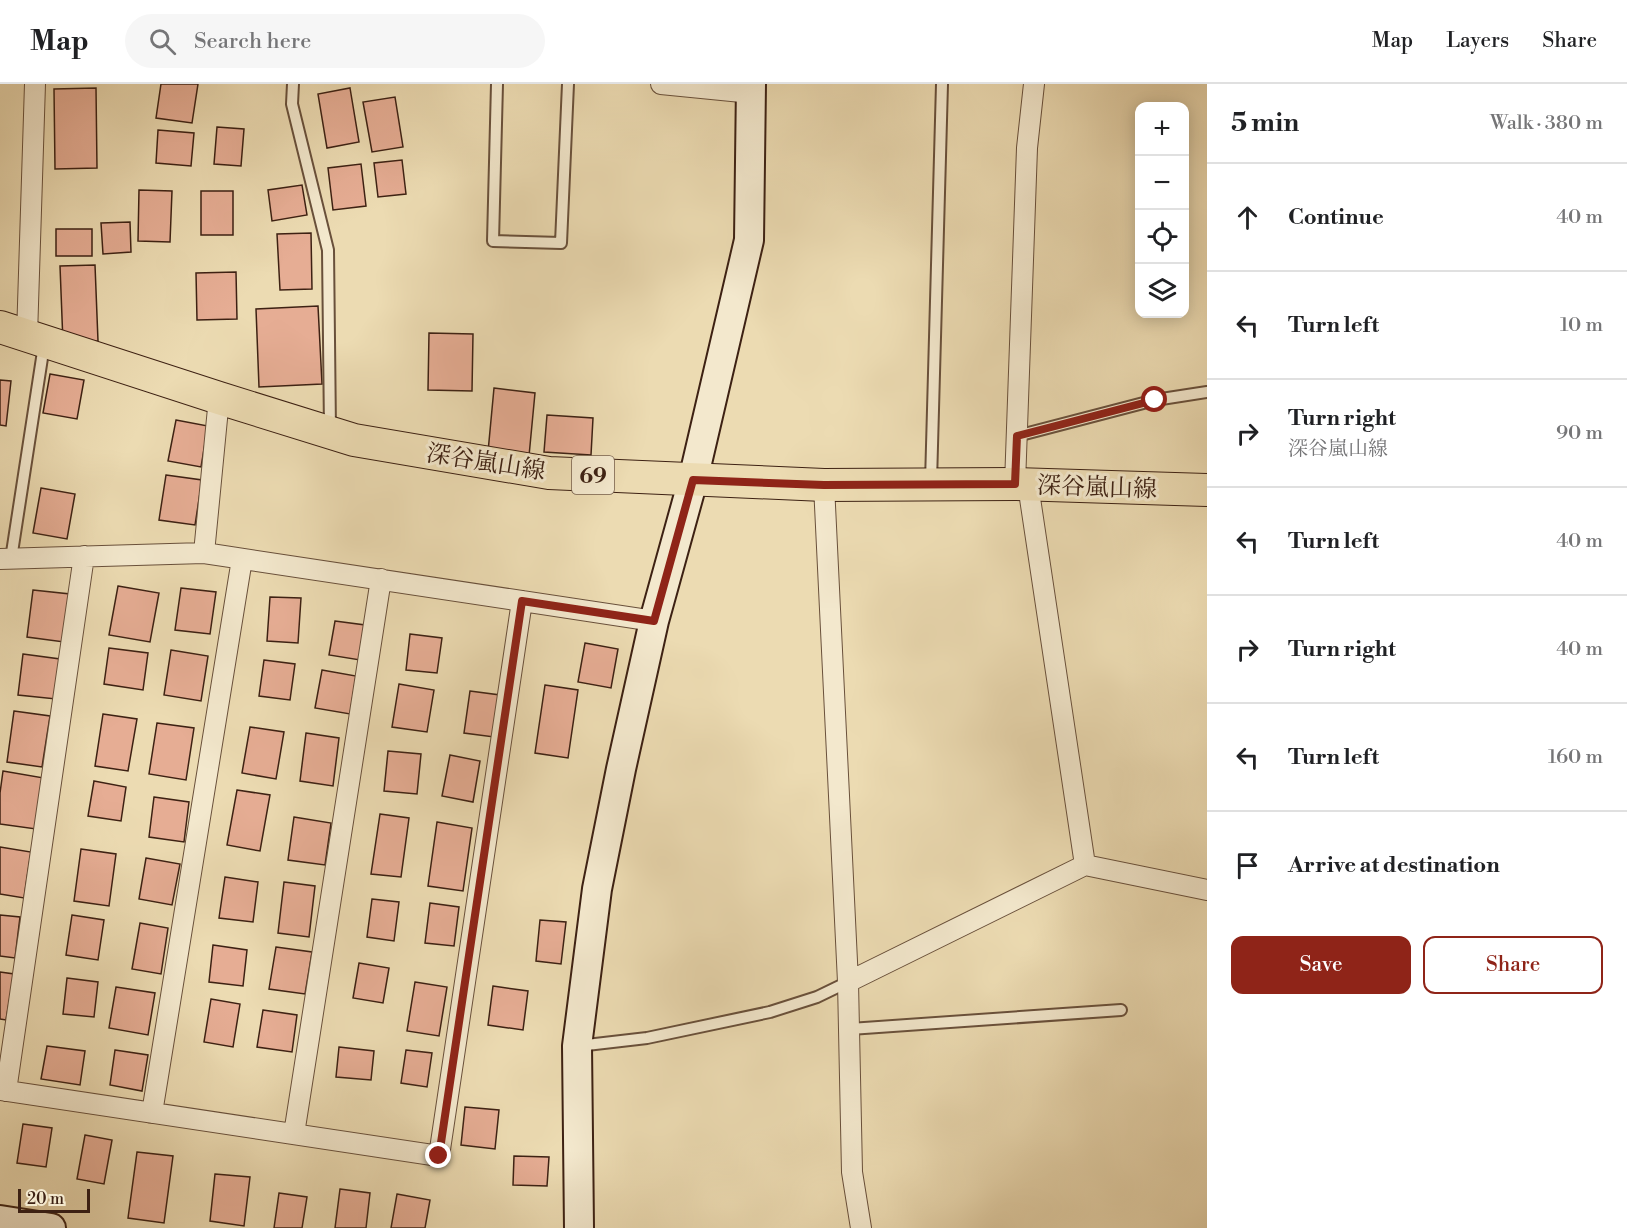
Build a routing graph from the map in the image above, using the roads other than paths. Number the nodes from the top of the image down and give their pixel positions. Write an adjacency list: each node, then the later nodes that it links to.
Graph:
1 (35, 84): 9 (street)
2 (293, 84): 12 (lane)
3 (497, 84): 4 (lane)
4 (568, 84)
5 (661, 84): 8 (street)
6 (942, 84): 16 (lane)
7 (1034, 84): 13 (street)
8 (751, 88): 14 (street)
9 (24, 335): 11 (main road, 深谷嵐山線 / 69); 21 (lane)
10 (1207, 392): 13 (lane)
11 (219, 398): 12 (main road, 深谷嵐山線 / 69); 19 (street)
12 (330, 432): 14 (main road, 深谷嵐山線 / 69)
13 (1017, 436): 17 (street)
14 (693, 480): 15 (main road, 深谷嵐山線 / 69); 25 (street)
15 (824, 485): 16 (main road, 深谷嵐山線 / 69); 28 (street)
16 (931, 485): 17 (main road, 深谷嵐山線 / 69)
17 (1022, 485): 18 (main road, 深谷嵐山線 / 69); 26 (street)
18 (1207, 490)
19 (204, 553): 20 (street); 22 (street)
20 (84, 556): 21 (street); 32 (street)
21 (6, 559)
22 (242, 559): 23 (street); 33 (street)
23 (381, 579): 24 (street); 34 (street)
24 (522, 601): 25 (street); 34 (street)
25 (654, 621): 31 (street)
26 (1085, 865): 27 (street); 28 (street)
27 (1207, 890)
28 (848, 982): 30 (street); 31 (lane)
29 (1121, 1010): 30 (lane)
30 (850, 1029): 38 (street)
31 (577, 1046): 37 (street)
32 (3, 1090): 33 (street)
33 (152, 1113): 34 (street)
34 (294, 1134)
35 (0, 1220): 36 (street)
36 (51, 1228)
37 (579, 1228)
38 (861, 1228)

